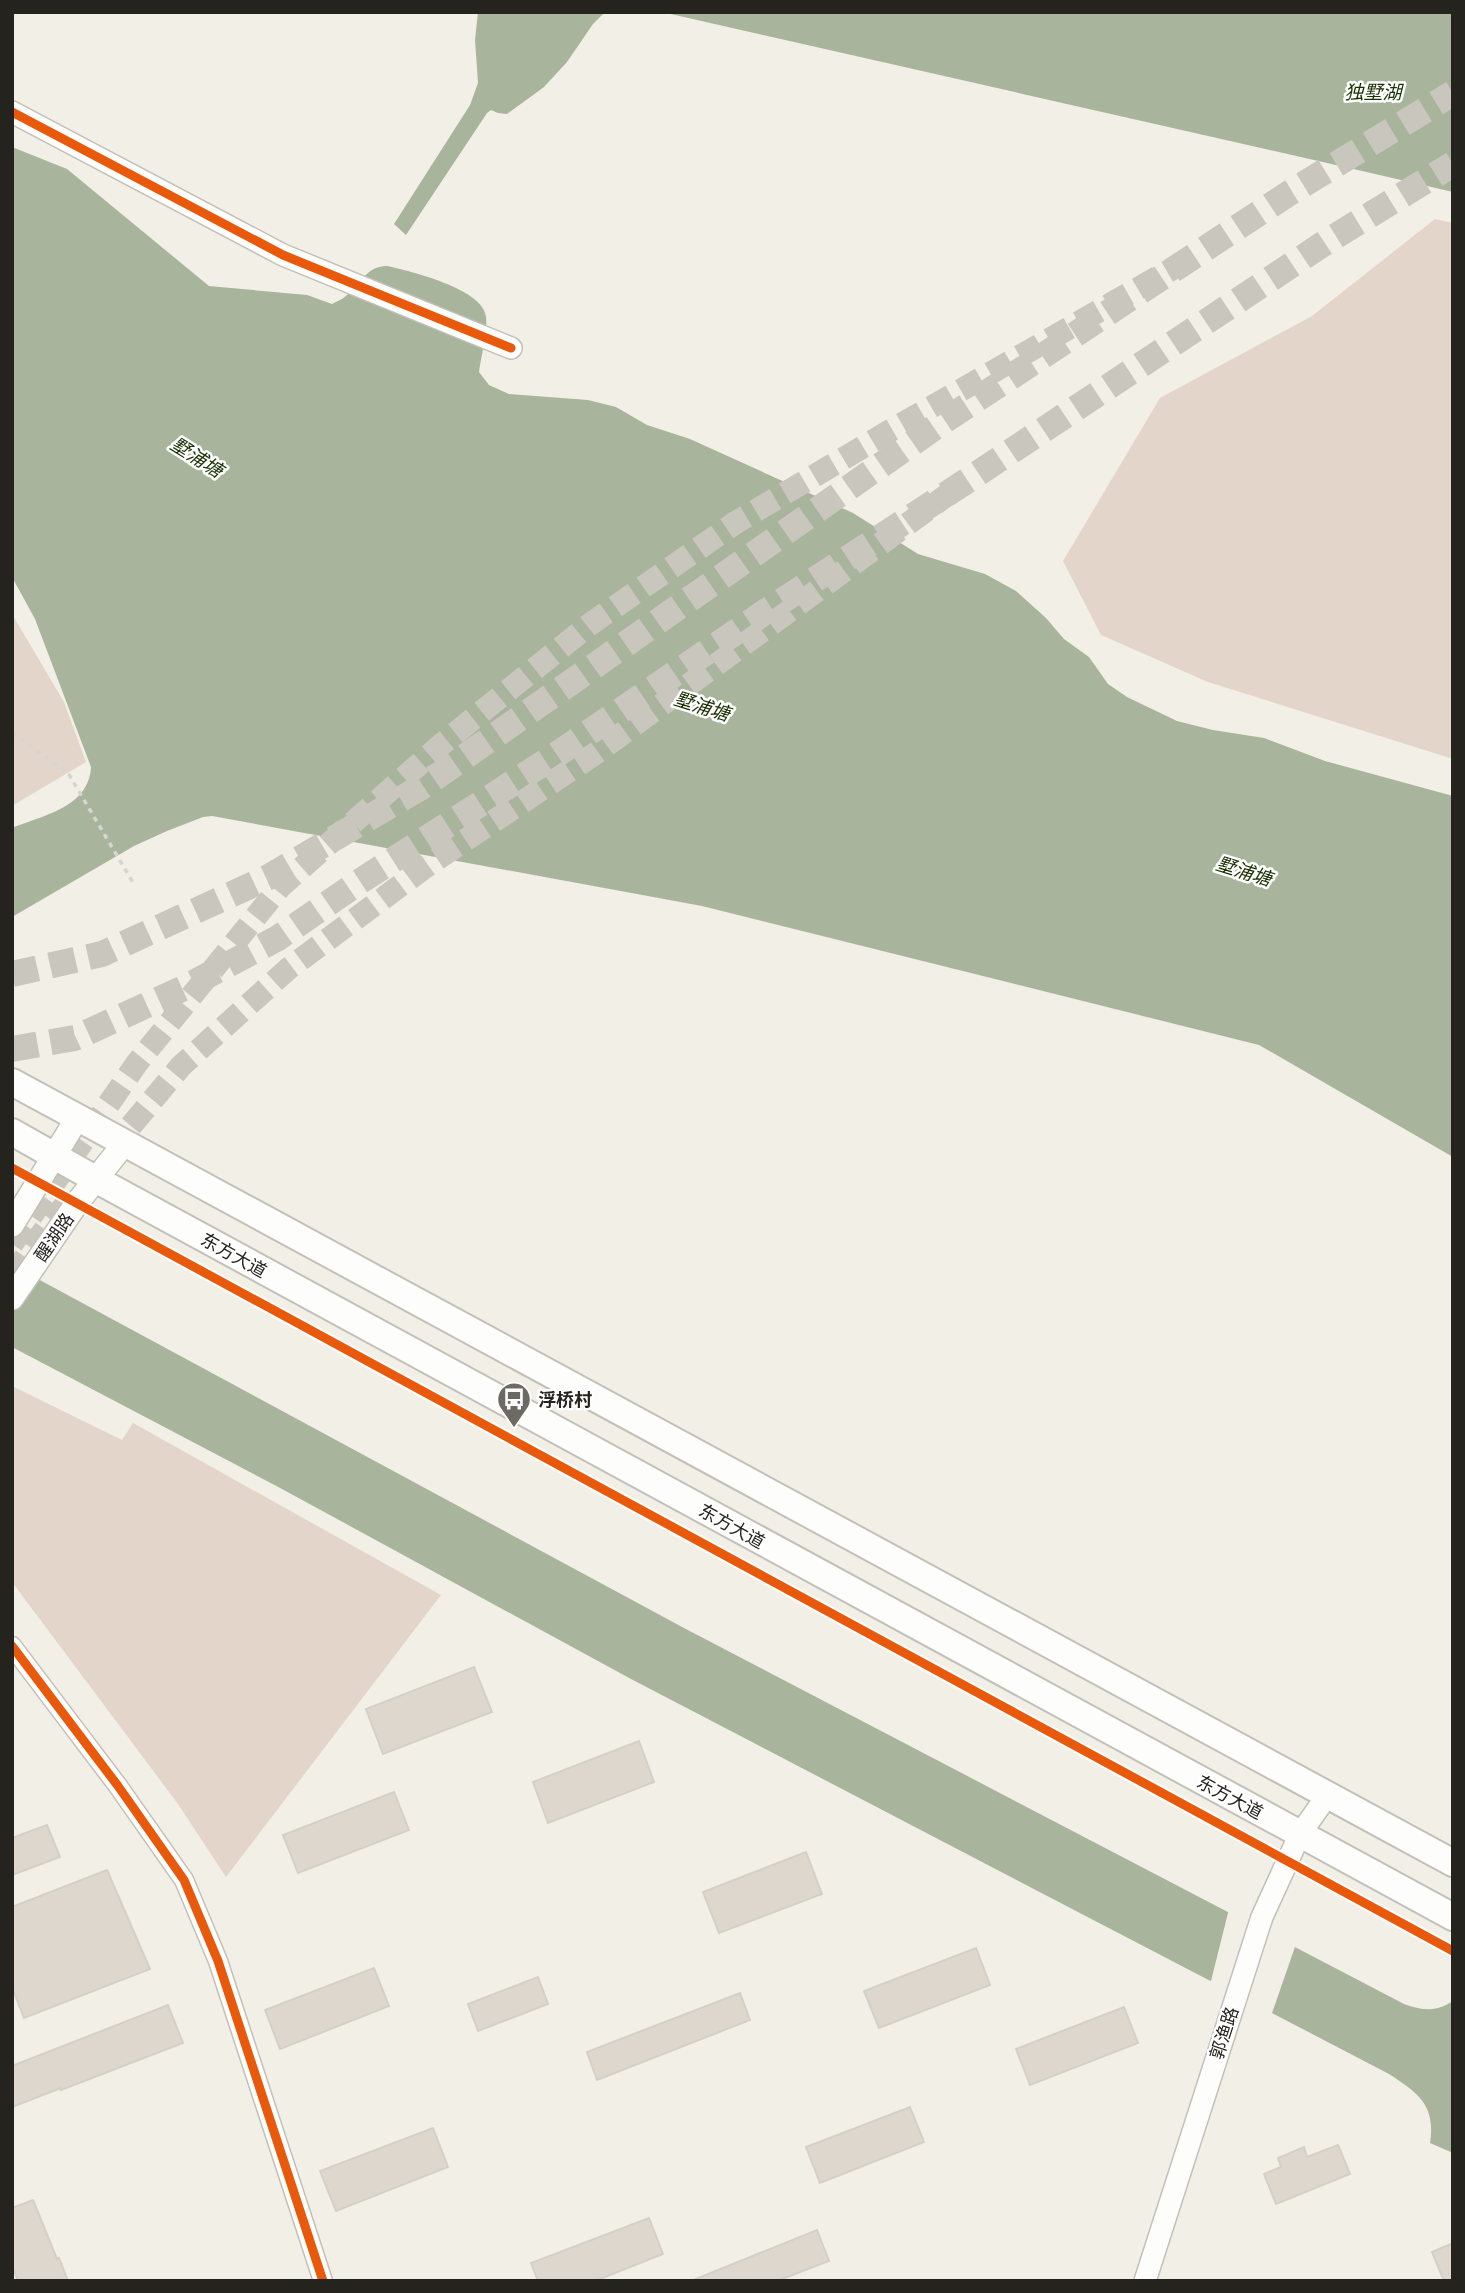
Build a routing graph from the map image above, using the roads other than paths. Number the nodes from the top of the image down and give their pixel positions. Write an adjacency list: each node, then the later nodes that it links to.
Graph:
1 (12, 112): 2 (street)
2 (506, 346)
3 (12, 1082): 4 (main road)
4 (78, 1117): 6 (main road); 7 (main road)
5 (12, 1132): 7 (main road, 东方大道)
6 (124, 1144): 8 (main road, 醒湖路); 12 (main road)
7 (54, 1156): 8 (main road, 东方大道); 9 (main road)
8 (97, 1180): 10 (main road, 醒湖路); 13 (main road, 东方大道)
9 (12, 1224)
10 (12, 1298)
11 (12, 1646): 16 (street)
12 (1327, 1796): 13 (street, 郭渔路); 14 (main road)
13 (1300, 1834): 15 (main road, 东方大道); 17 (street, 郭渔路)
14 (1453, 1863)
15 (1453, 1917)
16 (323, 2281)
17 (1144, 2281)

